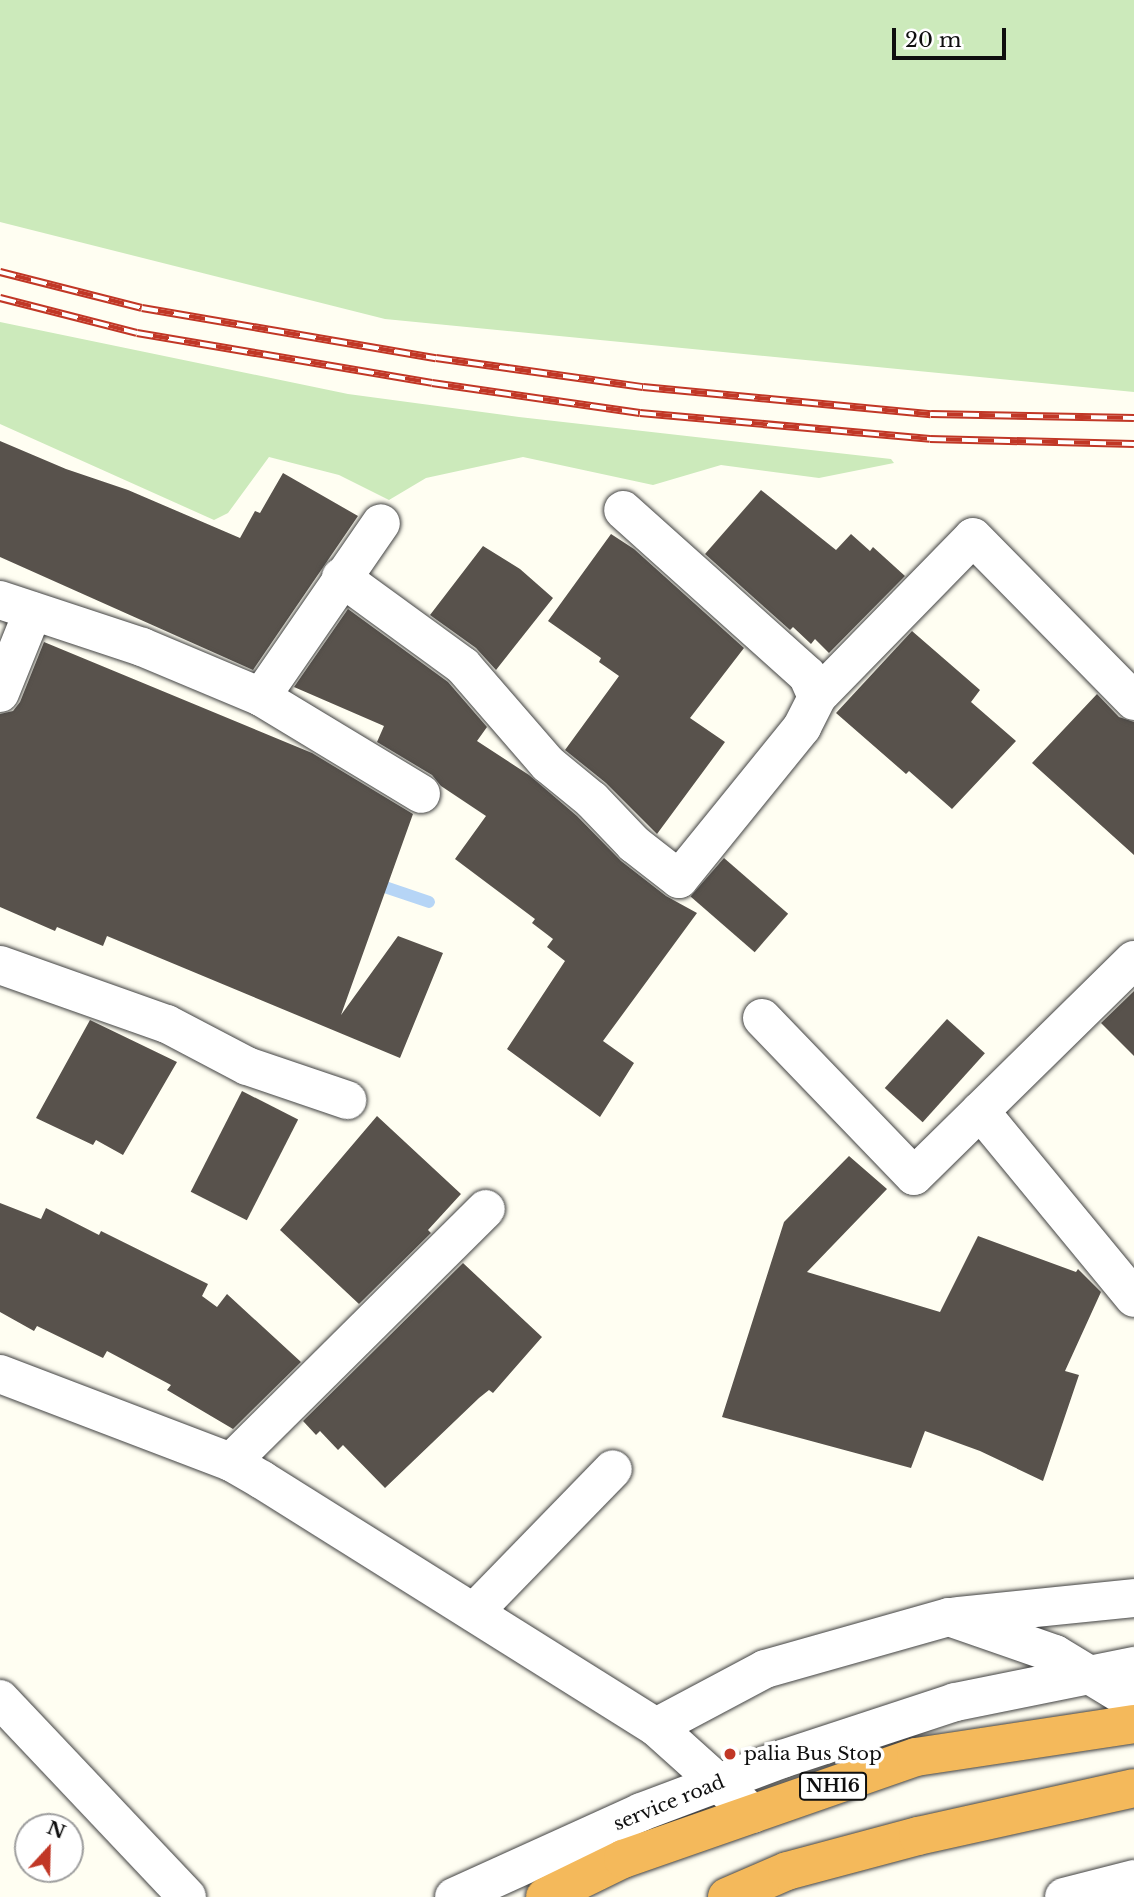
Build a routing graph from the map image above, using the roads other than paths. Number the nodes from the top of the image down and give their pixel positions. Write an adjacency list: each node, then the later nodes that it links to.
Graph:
1 (623, 510): 6 (street)
2 (381, 523): 3 (street)
3 (341, 577): 6 (street); 7 (street)
4 (16, 605): 5 (street); 7 (street)
5 (0, 693)
6 (817, 696): 8 (street)
7 (261, 697): 9 (street)
8 (1134, 701)
9 (421, 794)
10 (1134, 960): 14 (street)
11 (0, 965): 13 (street)
12 (762, 1018): 14 (street)
13 (346, 1100)
14 (980, 1111): 16 (street)
15 (486, 1209): 18 (street)
16 (1134, 1298)
17 (0, 1374): 18 (street)
18 (231, 1462): 21 (street)
19 (613, 1469): 21 (street)
20 (1134, 1598): 22 (street)
21 (474, 1612): 28 (street)
22 (949, 1617): 24 (street); 28 (street)
23 (1134, 1666): 24 (street, service road)
24 (1090, 1675): 26 (street); 29 (street, service road)
25 (0, 1699): 33 (street)
26 (1134, 1702)
27 (1134, 1724): 31 (highway, NH16)
28 (656, 1727): 29 (street)
29 (718, 1783): 31 (street); 34 (street, service road)
30 (1134, 1788): 36 (highway)
31 (753, 1814): 35 (highway, NH16)
32 (1134, 1879): 37 (street)
33 (187, 1897)
34 (454, 1897)
35 (545, 1897)
36 (727, 1897)
37 (1064, 1897)

